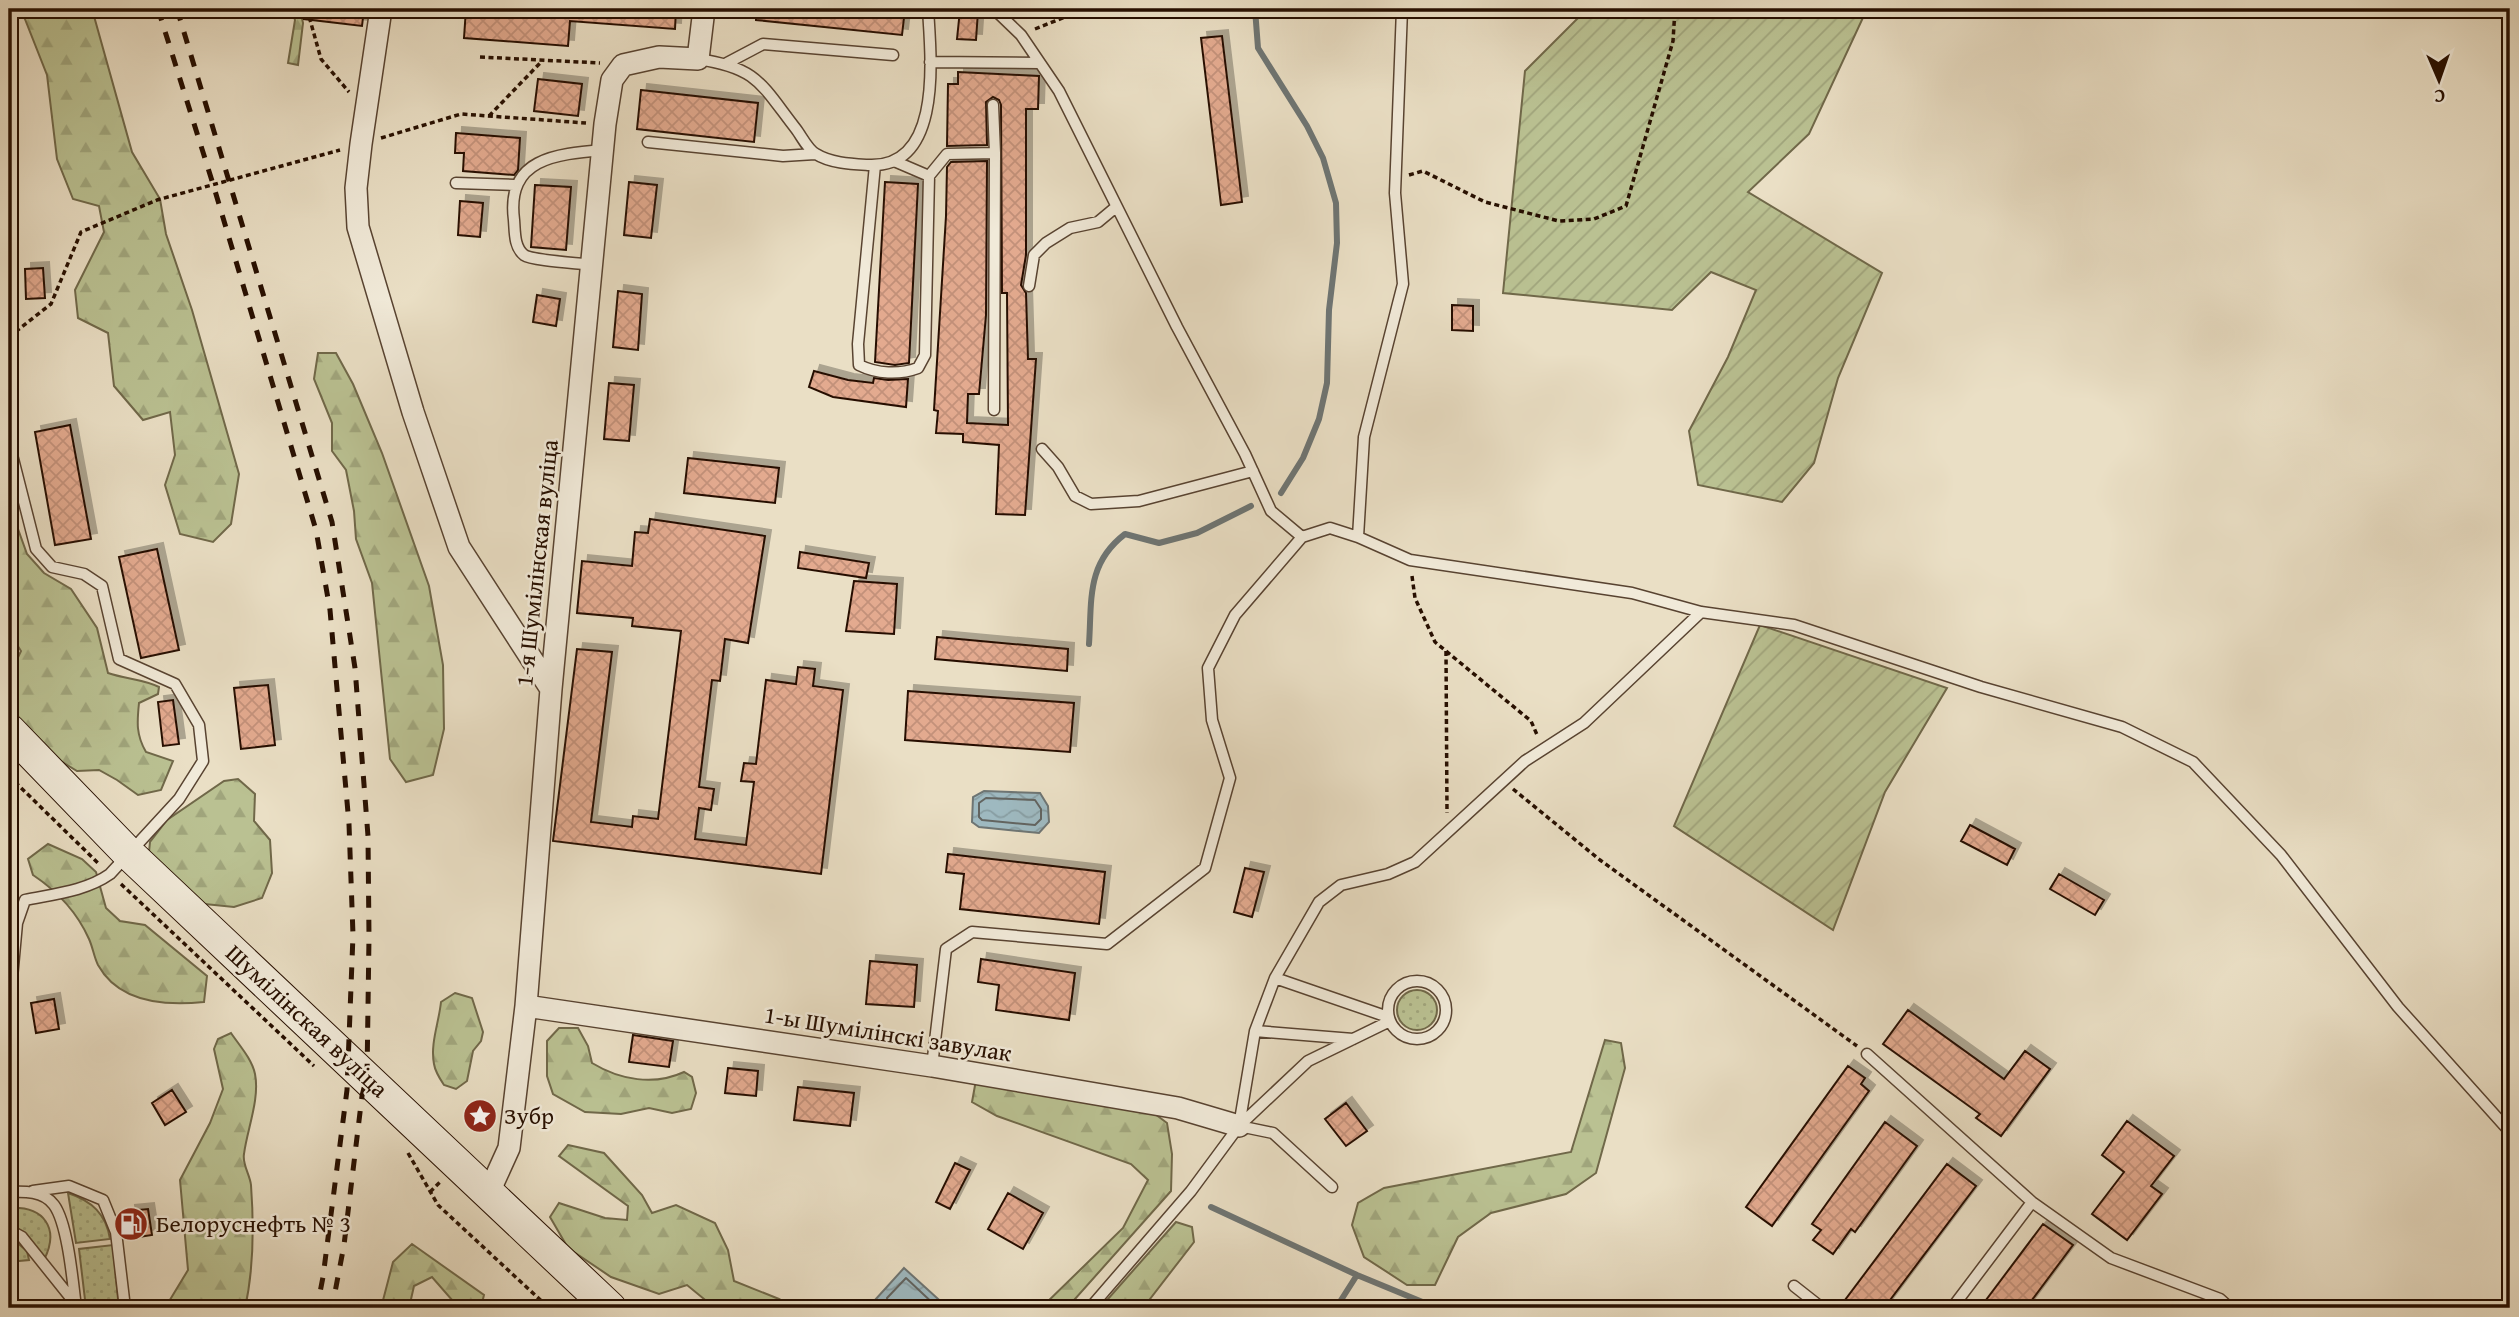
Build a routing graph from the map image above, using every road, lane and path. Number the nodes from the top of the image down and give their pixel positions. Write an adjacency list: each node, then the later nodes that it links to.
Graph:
1 (307, 9): 19 (path)
2 (381, 9): 19 (street)
3 (704, 9): 12 (street)
4 (928, 9): 14 (lane)
5 (994, 9): 9 (lane)
6 (1085, 9): 9 (path)
7 (1402, 9): 32 (lane)
8 (1675, 9): 32 (path)
9 (1021, 35): 16 (lane)
10 (893, 55): 15 (lane)
11 (480, 57): 13 (path)
12 (698, 59): 15 (lane); 17 (street)
13 (543, 60): 17 (path); 20 (path)
14 (930, 62): 16 (lane); 27 (lane)
15 (727, 63): 26 (lane)
16 (1040, 63): 33 (lane)
17 (623, 65): 21 (street, 1-я Шумілінская вуліца)
18 (993, 105): 25 (lane)
19 (366, 113): 23 (street)
20 (489, 116): 21 (path); 23 (path)
21 (605, 124): 24 (street, 1-я Шумілінская вуліца)
22 (648, 142): 26 (lane)
23 (361, 144): 36 (path); 46 (street)
24 (604, 150): 31 (lane); 34 (street, 1-я Шумілінская вуліца)
25 (995, 153): 29 (lane); 37 (lane)
26 (815, 154): 28 (lane)
27 (894, 161): 28 (lane); 29 (lane)
28 (875, 165): 29 (lane)
29 (929, 176)
30 (456, 183): 31 (lane)
31 (514, 185): 34 (lane)
32 (1395, 192): 42 (lane)
33 (1116, 207): 35 (lane); 40 (lane)
34 (593, 265): 46 (street, 1-я Шумілінская вуліца)
35 (1030, 286)
36 (9, 337)
37 (993, 410)
38 (9, 443): 52 (lane)
39 (1042, 449): 40 (lane)
40 (1253, 471): 41 (lane)
41 (1302, 537): 42 (lane); 60 (lane)
42 (1358, 537): 43 (lane)
43 (1410, 560): 44 (lane); 45 (path)
44 (1701, 612): 48 (lane); 63 (lane)
45 (1446, 650): 48 (path); 51 (path)
46 (551, 689): 55 (street, 1-я Шумілінская вуліца)
47 (9, 730): 52 (main road, Шумілінская вуліца)
48 (1543, 750): 50 (lane)
49 (9, 776): 52 (path)
50 (1503, 781): 51 (lane); 59 (path)
51 (1447, 832): 53 (lane)
52 (119, 863): 54 (lane); 61 (path); 68 (main road, Шумілінская вуліца)
53 (1275, 978): 56 (lane); 57 (lane)
54 (10, 1000)
55 (526, 1006): 60 (street, 1-ы Шумілінскі завулак); 68 (street, 1-я Шумілінская вуліца)
56 (1389, 1019): 56 (lane); 58 (lane)
57 (1255, 1031): 58 (lane); 62 (lane)
58 (1355, 1039): 62 (lane)
59 (1867, 1054): 69 (lane)
60 (932, 1066): 62 (street, 1-ы Шумілінскі завулак)
61 (316, 1068)
62 (1239, 1126): 65 (lane); 76 (lane)
63 (2510, 1132)
64 (403, 1144): 75 (path)
65 (1332, 1187)
66 (33, 1191): 67 (lane); 73 (lane); 74 (lane)
67 (9, 1192)
68 (489, 1192): 72 (main road, Шумілінская вуліца)
69 (2032, 1202): 78 (lane); 79 (lane)
70 (9, 1230): 73 (lane)
71 (1794, 1286): 77 (lane)
72 (593, 1303)
73 (75, 1306)
74 (125, 1308)
75 (549, 1308)
76 (1090, 1308)
77 (1822, 1308)
78 (1952, 1308)
79 (2230, 1308)

